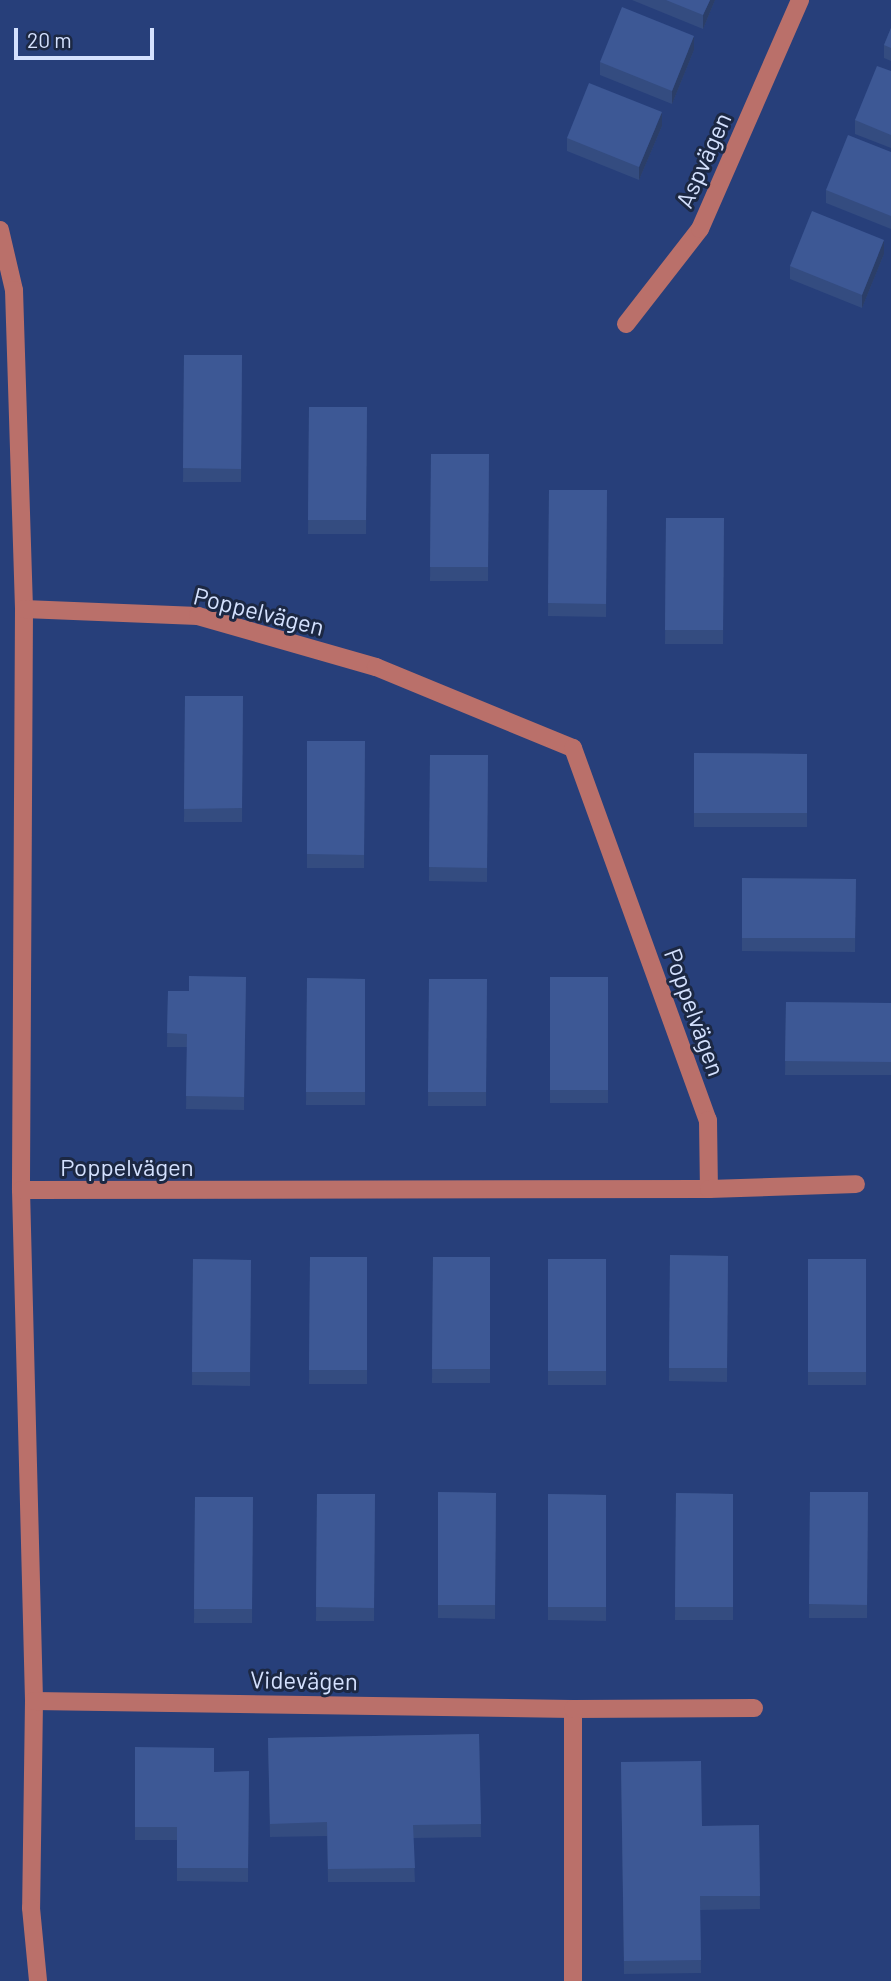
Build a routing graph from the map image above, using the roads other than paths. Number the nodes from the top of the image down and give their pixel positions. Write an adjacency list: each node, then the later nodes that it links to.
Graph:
1 (800, 0): 3 (street, Aspvägen)
2 (0, 230): 4 (street)
3 (626, 324)
4 (24, 609): 6 (street, Poppelvägen); 7 (street)
5 (856, 1185): 6 (street)
6 (709, 1189): 7 (street, Poppelvägen)
7 (21, 1190): 8 (street)
8 (34, 1700): 10 (street, Videvägen); 11 (street)
9 (754, 1708): 10 (street, Videvägen)
10 (573, 1709): 12 (street)
11 (38, 1981)
12 (573, 1981)

